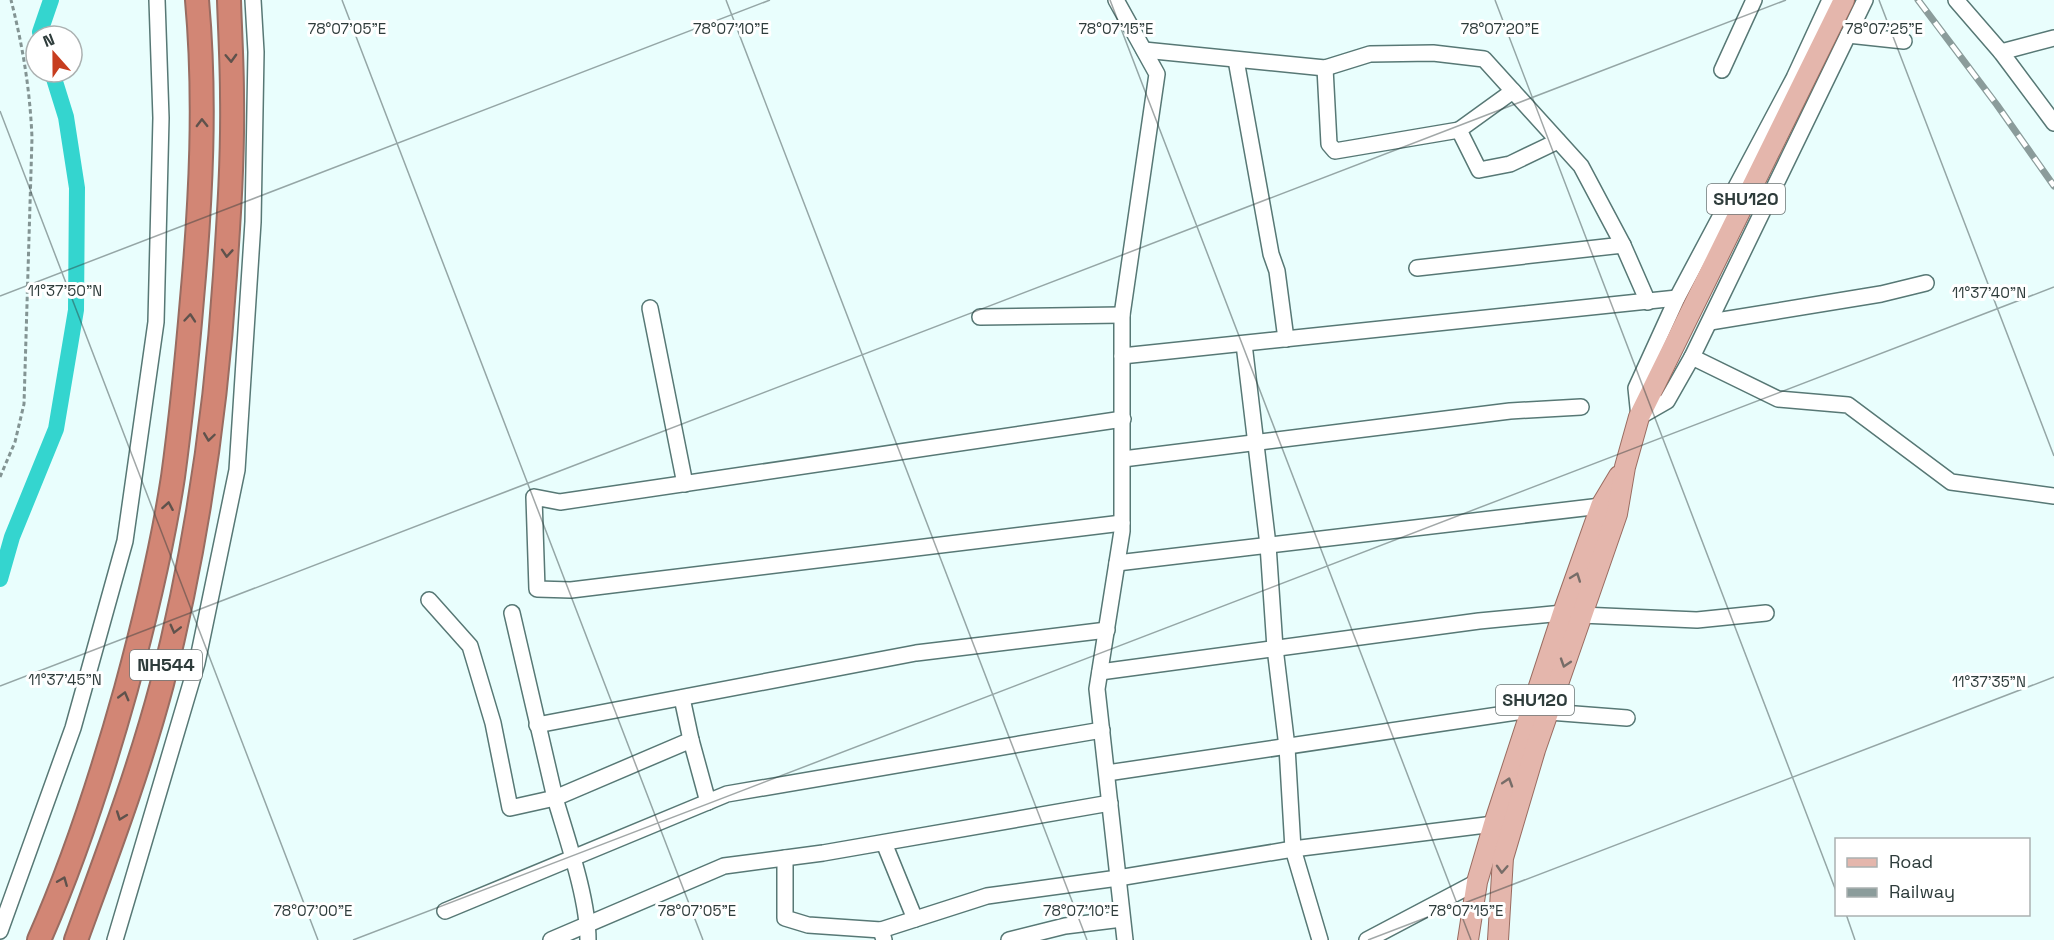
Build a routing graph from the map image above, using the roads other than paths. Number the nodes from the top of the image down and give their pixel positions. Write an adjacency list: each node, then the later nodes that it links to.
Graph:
1 (157, 0): 77 (street)
2 (196, 0): 79 (highway, NH544, one-way to 2)
3 (229, 0): 80 (highway, NH544, one-way to 80)
4 (253, 0): 81 (street)
5 (1116, 0): 14 (street)
6 (1754, 0): 18 (street)
7 (1830, 0): 26 (street, SHU120)
8 (1844, 0): 37 (main road, SHU120)
9 (1866, 0): 11 (street)
10 (1956, 0): 15 (street)
11 (1848, 35): 13 (street); 31 (street)
12 (2054, 38): 15 (street)
13 (1904, 40)
14 (1144, 50): 16 (street); 29 (street)
15 (2001, 52): 20 (street)
16 (1236, 60): 17 (street); 32 (street)
17 (1325, 68): 19 (street); 21 (street)
18 (1722, 70)
19 (1513, 91): 21 (street); 22 (street)
20 (2054, 123)
21 (1459, 130): 22 (street)
22 (1558, 141): 23 (street)
23 (1623, 245): 24 (street); 27 (street)
24 (1417, 268)
25 (1926, 283): 31 (street)
26 (1677, 298): 27 (street); 37 (street, SHU120)
27 (1648, 302): 32 (street)
28 (650, 308): 42 (street)
29 (1122, 315): 30 (street); 34 (street)
30 (980, 317)
31 (1710, 322): 35 (street)
32 (1286, 339): 33 (street)
33 (1244, 344): 34 (street); 39 (street)
34 (1122, 356): 38 (street)
35 (1692, 357): 37 (street); 43 (street)
36 (1581, 407): 39 (street)
37 (1639, 417): 41 (main road, SHU120)
38 (1123, 419): 40 (street); 42 (street)
39 (1257, 443): 40 (street); 46 (street)
40 (1122, 459): 45 (street)
41 (1625, 467): 44 (main road, SHU120); 51 (main road)
42 (685, 484): 45 (street)
43 (2054, 496)
44 (1601, 506): 46 (street); 51 (main road, SHU120, one-way to 44)
45 (1122, 523): 47 (street)
46 (1268, 545): 47 (street); 53 (street)
47 (1118, 563): 52 (street)
48 (429, 600): 63 (street)
49 (512, 613): 58 (street)
50 (1766, 613): 51 (street)
51 (1572, 614): 53 (street); 56 (main road, SHU120)
52 (1107, 630): 54 (street); 55 (street)
53 (1275, 648): 54 (street); 61 (street)
54 (1100, 672): 59 (street)
55 (682, 698): 58 (street); 60 (street)
56 (1540, 711): 57 (street); 61 (street); 66 (main road, SHU120, one-way to 56); 89 (main road, one-way to 89)
57 (1627, 718)
58 (537, 725): 63 (street)
59 (1102, 730): 62 (street); 64 (street)
60 (691, 740): 63 (street); 64 (street)
61 (1287, 747): 62 (street); 68 (street)
62 (1107, 773): 65 (street)
63 (555, 798): 69 (street)
64 (708, 802): 69 (street)
65 (1110, 803): 67 (street); 71 (street)
66 (1494, 824): 68 (street); 72 (main road, SHU120)
67 (884, 843): 70 (street); 74 (street)
68 (1293, 849): 71 (street); 86 (street)
69 (573, 858): 73 (street); 76 (street)
70 (785, 858): 76 (street); 78 (street)
71 (1118, 878): 74 (street); 75 (street)
72 (1477, 882): 87 (street); 88 (main road, SHU120)
73 (445, 911)
74 (915, 919): 78 (street)
75 (1122, 919): 84 (street); 85 (street)
76 (588, 924): 82 (street); 83 (street)
77 (1, 928)
78 (882, 935)
79 (40, 938)
80 (76, 940)
81 (115, 940)
82 (551, 940)
83 (588, 940)
84 (1009, 940)
85 (1125, 940)
86 (1320, 940)
87 (1367, 940)
88 (1468, 940)
89 (1498, 940)

